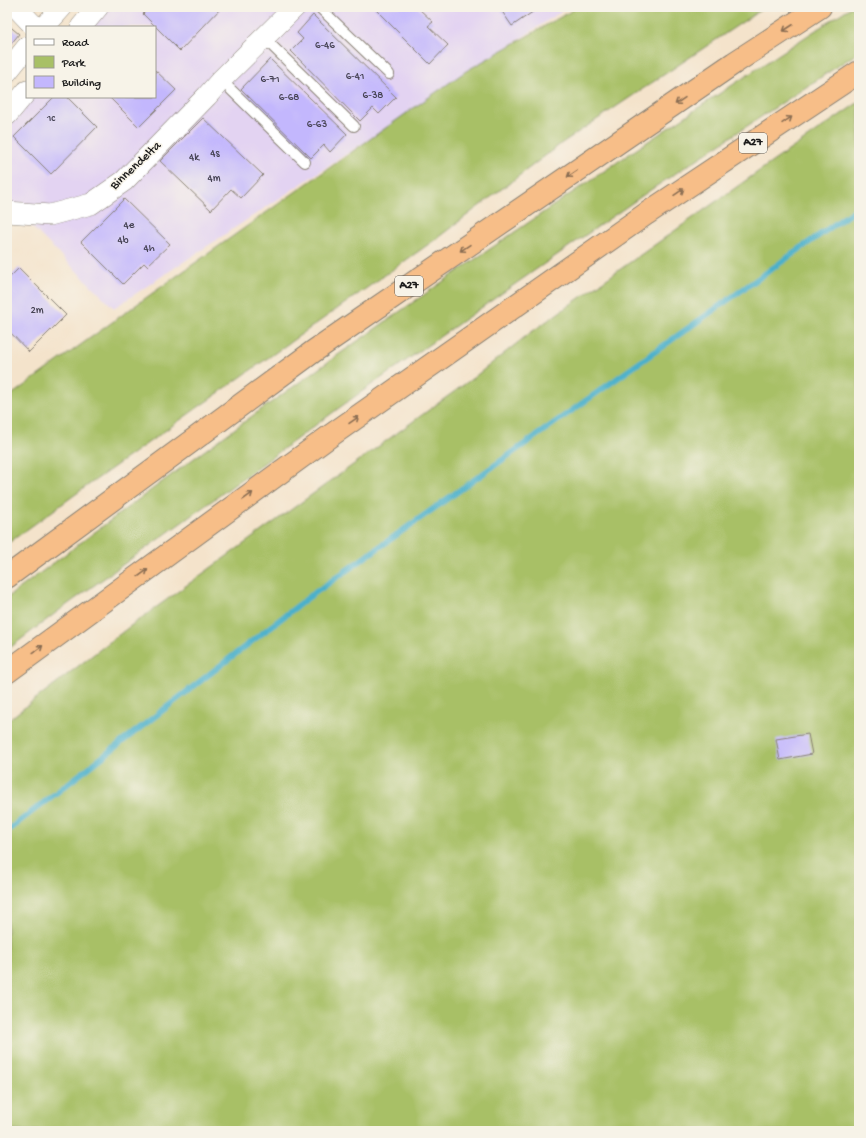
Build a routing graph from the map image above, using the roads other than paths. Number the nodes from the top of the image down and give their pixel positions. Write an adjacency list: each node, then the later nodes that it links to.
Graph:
1 (16, 7): 7 (street)
2 (62, 7): 8 (street)
3 (98, 7): 9 (street)
4 (295, 7): 10 (street, Binnendelta)
5 (319, 7): 14 (lane)
6 (820, 7): 21 (highway, A27, one-way to 21)
7 (34, 26)
8 (45, 26)
9 (82, 26)
10 (264, 38): 15 (street, Binnendelta); 18 (lane)
11 (26, 48): 12 (street)
12 (7, 72)
13 (859, 72): 22 (highway, A27, one-way to 13)
14 (389, 74)
15 (221, 80): 19 (lane); 20 (street, Binnendelta)
16 (26, 92): 17 (street)
17 (7, 115)
18 (354, 126)
19 (305, 162)
20 (7, 212)
21 (7, 577)
22 (7, 672)

